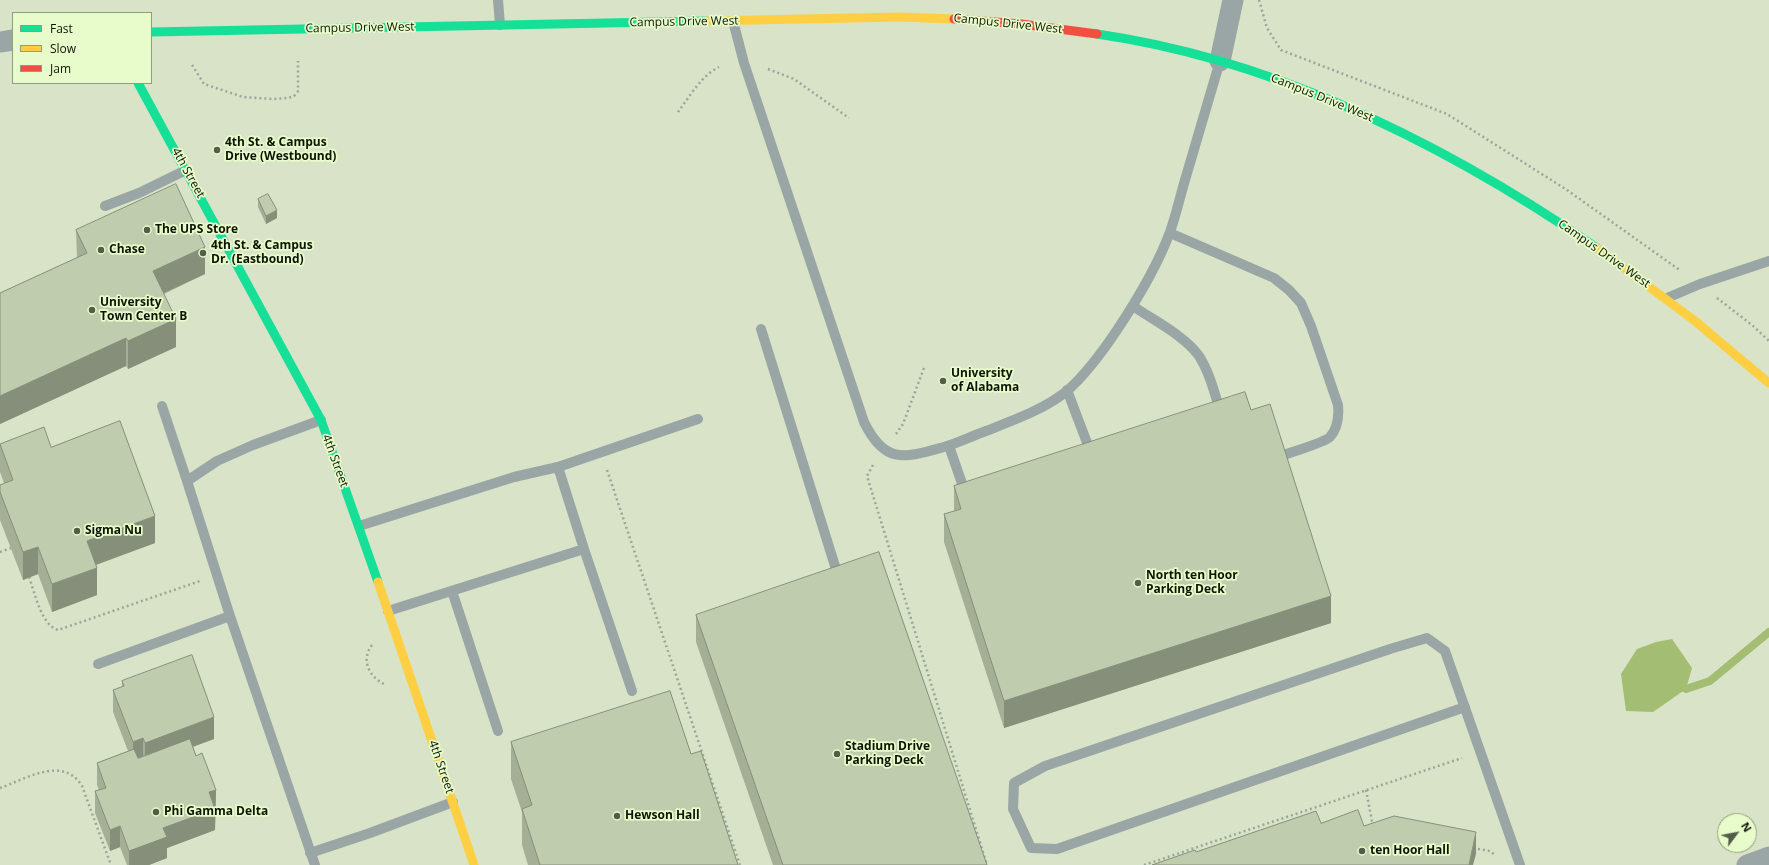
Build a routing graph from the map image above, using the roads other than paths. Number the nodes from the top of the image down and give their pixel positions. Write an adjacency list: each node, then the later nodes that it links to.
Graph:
1 (498, 0): 4 (lane)
2 (1233, 0): 8 (street)
3 (733, 21): 4 (street, Campus Drive West); 8 (street, Campus Drive West); 23 (lane)
4 (500, 25): 5 (street, Campus Drive West)
5 (152, 32)
6 (12, 40): 7 (street)
7 (0, 42)
8 (1220, 61): 12 (lane); 14 (street, Campus Drive West)
9 (139, 84): 10 (street, 4th Street)
10 (186, 170): 11 (lane); 21 (street, 4th Street)
11 (105, 206)
12 (1170, 233): 15 (lane); 24 (lane)
13 (1769, 261): 14 (lane)
14 (1667, 298): 17 (street, Campus Drive West)
15 (1132, 306): 18 (lane); 22 (lane)
16 (761, 329): 32 (lane)
17 (1769, 383)
18 (1067, 390): 23 (lane); 26 (lane)
19 (162, 406): 27 (lane)
20 (698, 419): 25 (lane)
21 (321, 420): 27 (lane); 29 (street, 4th Street)
22 (1225, 426)
23 (949, 446): 28 (lane)
24 (1278, 457)
25 (558, 467): 29 (lane); 30 (lane)
26 (1097, 467)
27 (186, 481): 34 (lane)
28 (971, 508)
29 (359, 526): 33 (street, 4th Street)
30 (584, 549): 31 (lane); 36 (lane)
31 (452, 591): 33 (lane); 38 (lane)
32 (846, 591)
33 (388, 611): 39 (street, 4th Street)
34 (230, 616): 35 (lane); 40 (lane)
35 (98, 664)
36 (632, 691)
37 (1465, 707): 37 (lane); 44 (lane)
38 (498, 731)
39 (453, 802): 40 (lane); 43 (street, 4th Street)
40 (310, 853): 42 (lane)
41 (1769, 857): 45 (street)
42 (315, 865)
43 (474, 865)
44 (1520, 865)
45 (1747, 865)

